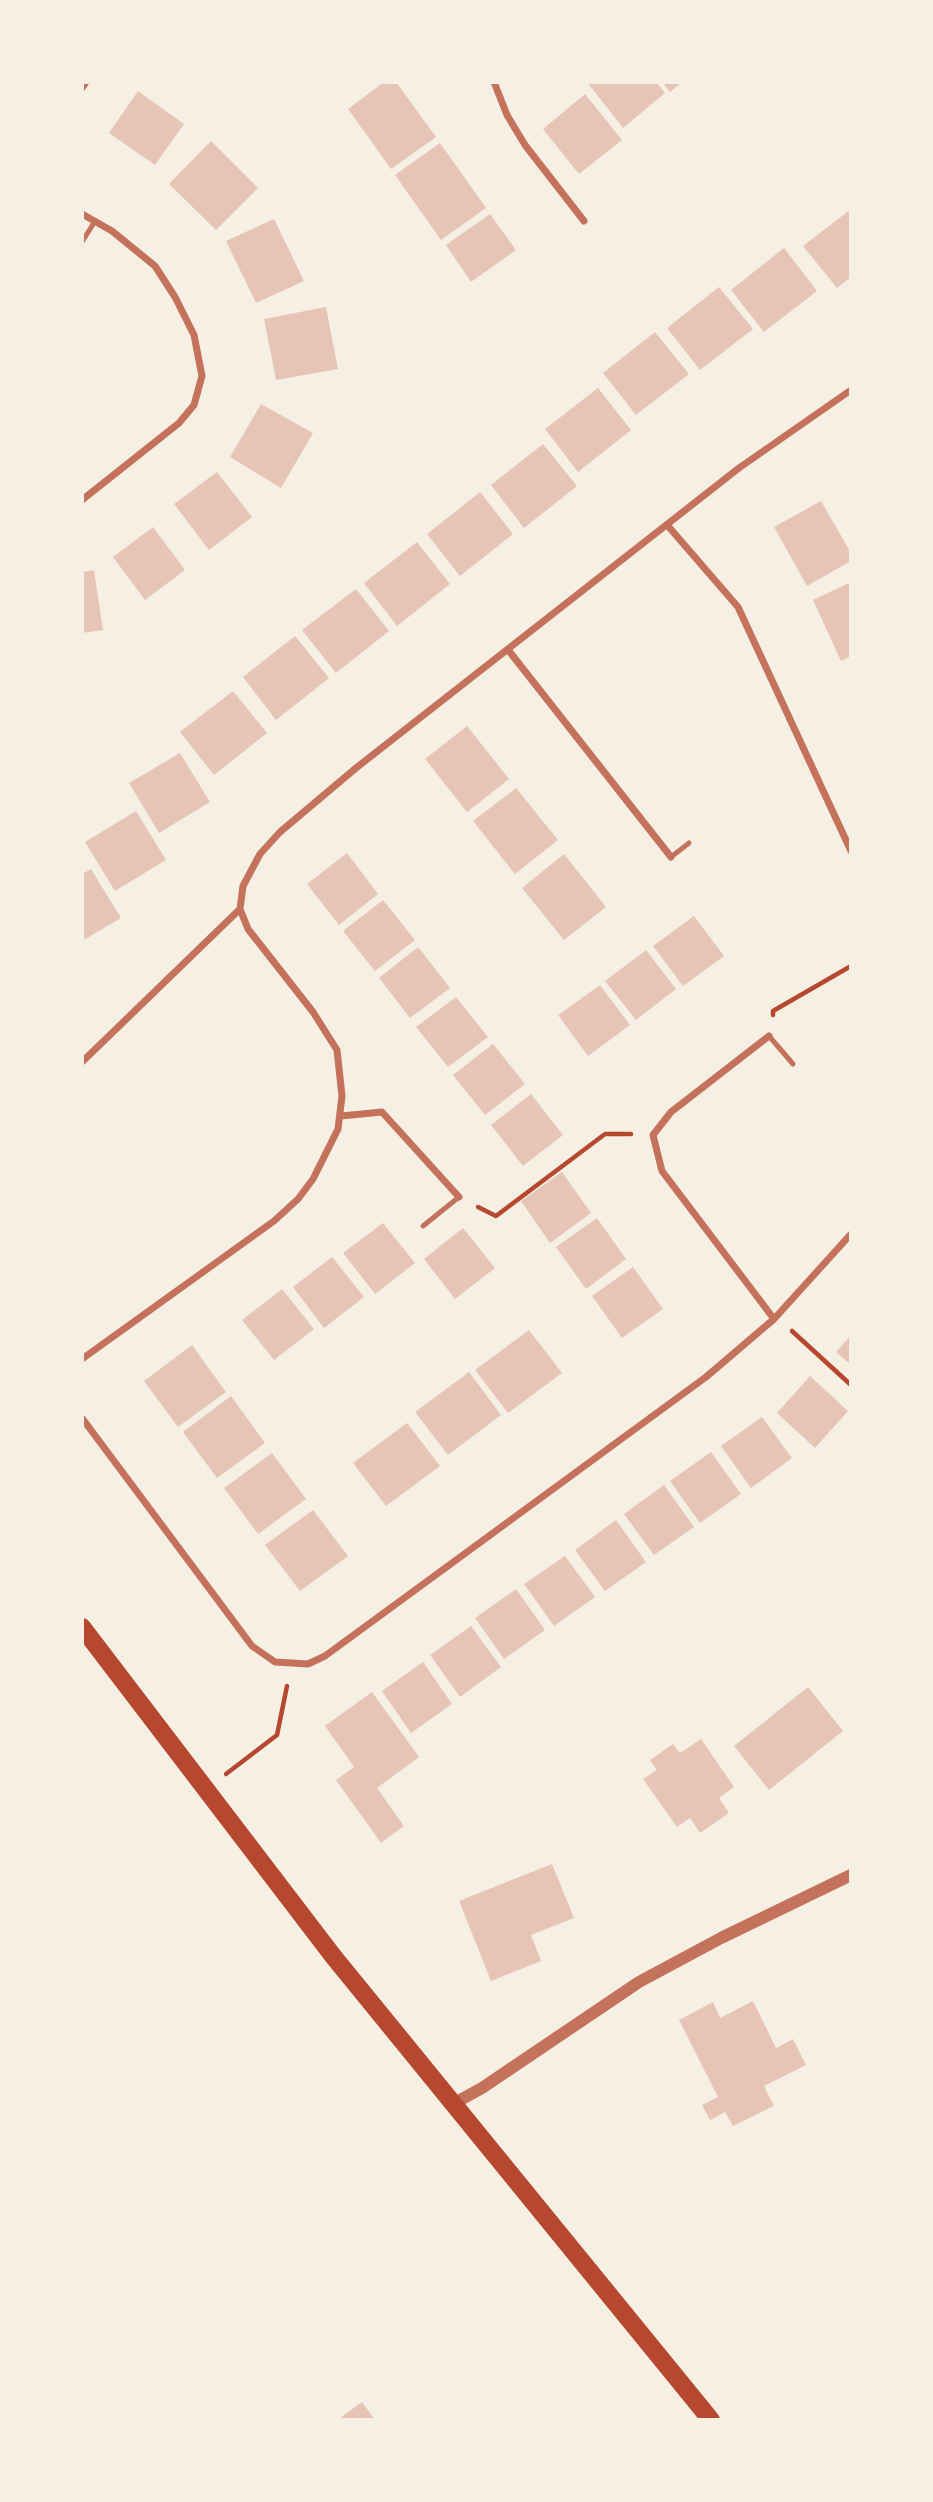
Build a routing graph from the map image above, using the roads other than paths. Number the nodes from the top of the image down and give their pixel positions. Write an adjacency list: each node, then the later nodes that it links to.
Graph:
1 (86, 82): 3 (street)
2 (494, 82): 6 (street)
3 (82, 88)
4 (82, 214): 5 (street)
5 (95, 221): 7 (lane); 9 (street)
6 (584, 221)
7 (82, 242)
8 (851, 390): 10 (street)
9 (82, 500)
10 (668, 526): 11 (street); 13 (street)
11 (509, 650): 14 (street); 15 (street)
12 (689, 843): 14 (lane)
13 (851, 851)
14 (671, 857)
15 (240, 909): 17 (street); 19 (street)
16 (769, 1036): 18 (lane); 23 (street)
17 (82, 1062)
18 (793, 1063)
19 (341, 1116): 20 (street); 24 (street)
20 (459, 1198): 21 (lane)
21 (423, 1226)
22 (851, 1234): 23 (street)
23 (774, 1318): 25 (street)
24 (82, 1359)
25 (82, 1418)
26 (82, 1627): 28 (main road)
27 (851, 1875): 28 (street)
28 (453, 2104): 29 (main road)
29 (711, 2420)

